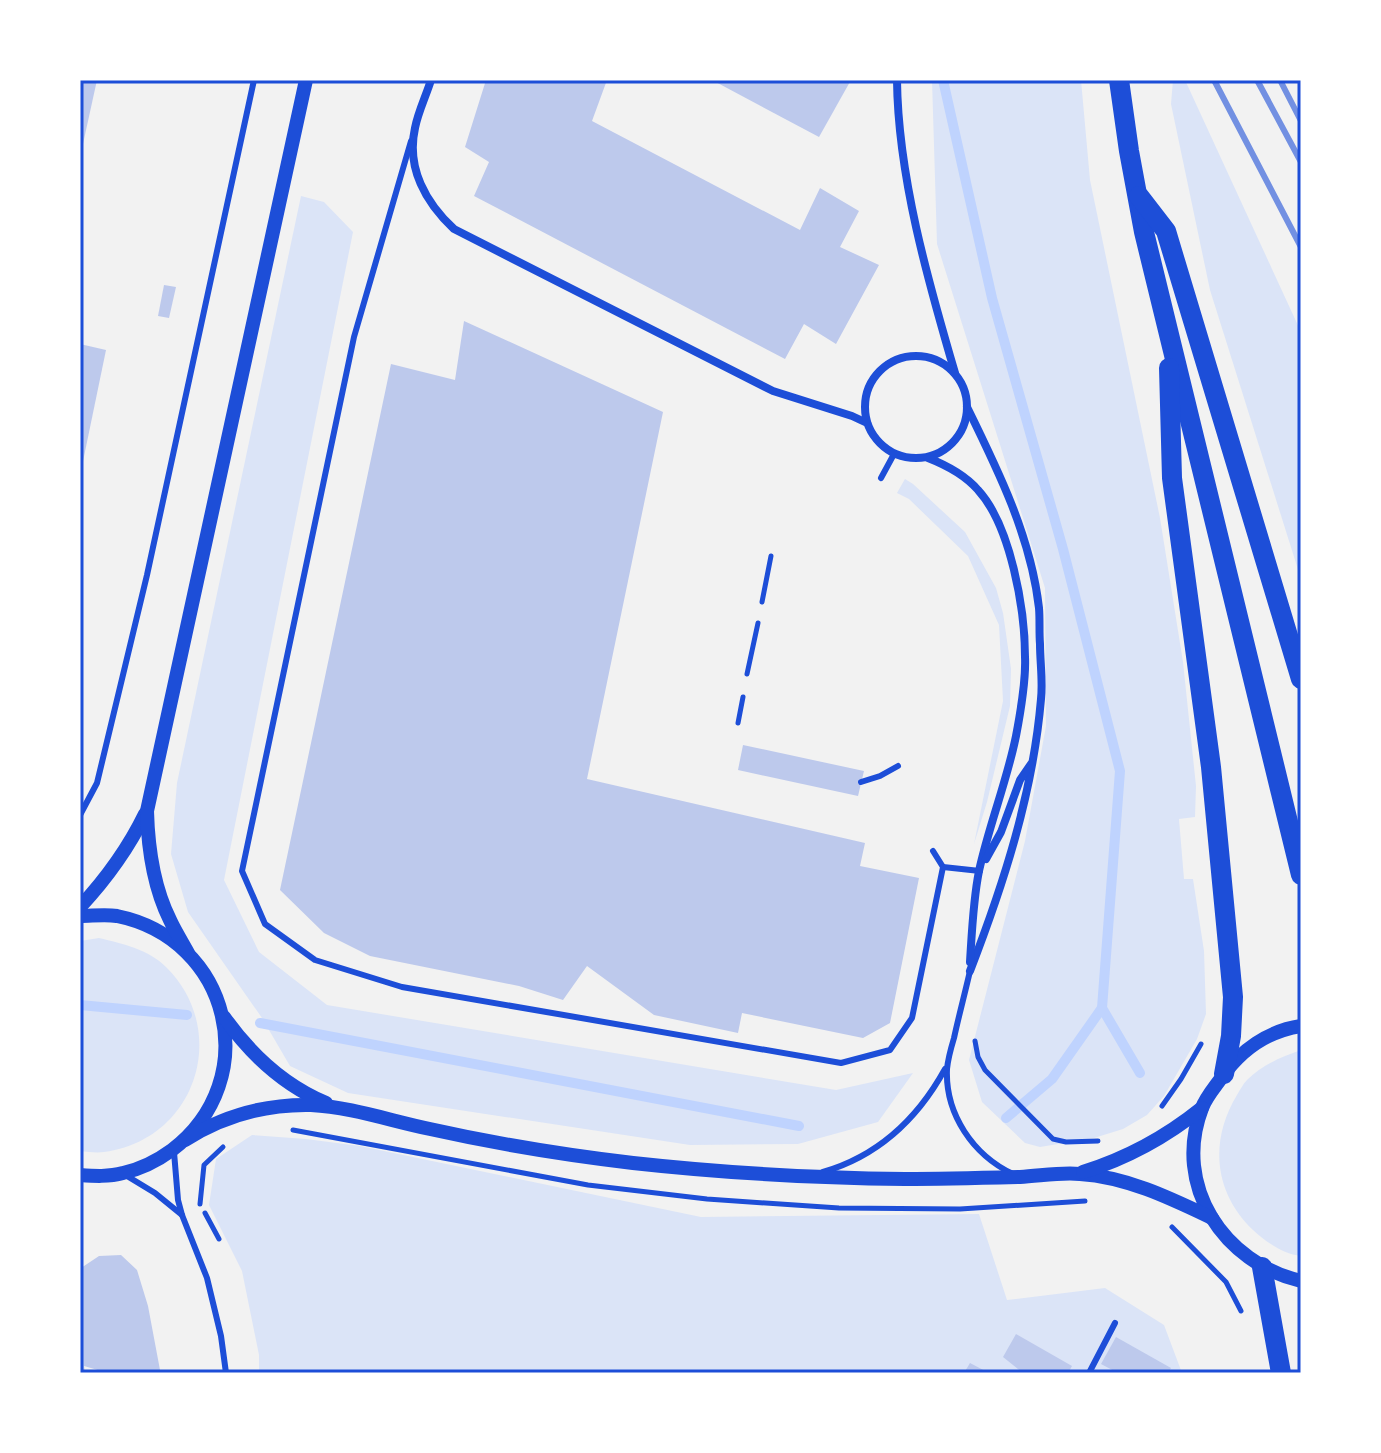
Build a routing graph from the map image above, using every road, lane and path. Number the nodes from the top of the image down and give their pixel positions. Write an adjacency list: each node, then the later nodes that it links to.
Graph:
1 (254, 80): 26 (lane)
2 (306, 80): 25 (street)
3 (431, 80): 6 (street)
4 (897, 80): 9 (street)
5 (1119, 80): 7 (main road)
6 (415, 130): 11 (street); 28 (lane)
7 (1136, 192): 8 (main road); 19 (main road)
8 (1168, 328): 30 (main road); 40 (main road)
9 (956, 375): 10 (street); 11 (street)
10 (967, 407): 13 (street); 22 (street)
11 (867, 423): 12 (street)
12 (894, 454): 13 (street); 14 (lane)
13 (928, 458): 29 (street)
14 (881, 478)
15 (771, 556): 16 (path)
16 (762, 602)
17 (758, 623): 18 (path)
18 (747, 674)
19 (1301, 679)
20 (743, 697): 21 (path)
21 (738, 723)
22 (1034, 759): 29 (street); 34 (street)
23 (898, 766): 24 (lane)
24 (861, 782)
25 (147, 811): 31 (street); 33 (street)
26 (80, 815)
27 (933, 851): 28 (lane)
28 (943, 867): 29 (lane)
29 (980, 871): 34 (street)
30 (1301, 875)
31 (80, 907)
32 (80, 916): 33 (street)
33 (188, 953): 35 (street)
34 (970, 971): 39 (lane)
35 (223, 1015): 41 (street); 45 (street)
36 (1301, 1026): 40 (street)
37 (1205, 1033): 43 (path)
38 (974, 1038): 44 (path)
39 (947, 1066): 49 (lane); 50 (lane)
40 (1224, 1074): 42 (street)
41 (337, 1108): 45 (street); 49 (street)
42 (1202, 1108): 47 (street); 52 (street)
43 (1155, 1113)
44 (1109, 1137)
45 (179, 1144): 46 (street); 51 (lane)
46 (122, 1174): 48 (street); 51 (lane)
47 (1079, 1174): 50 (street); 52 (street)
48 (80, 1175)
49 (806, 1177): 50 (street)
50 (1020, 1177)
51 (182, 1215): 58 (lane)
52 (1212, 1218): 54 (street)
53 (1167, 1222): 56 (path)
54 (1262, 1267): 55 (street); 60 (main road)
55 (1301, 1281)
56 (1245, 1320)
57 (1115, 1323): 59 (lane)
58 (226, 1373)
59 (1089, 1373)
60 (1281, 1373)

